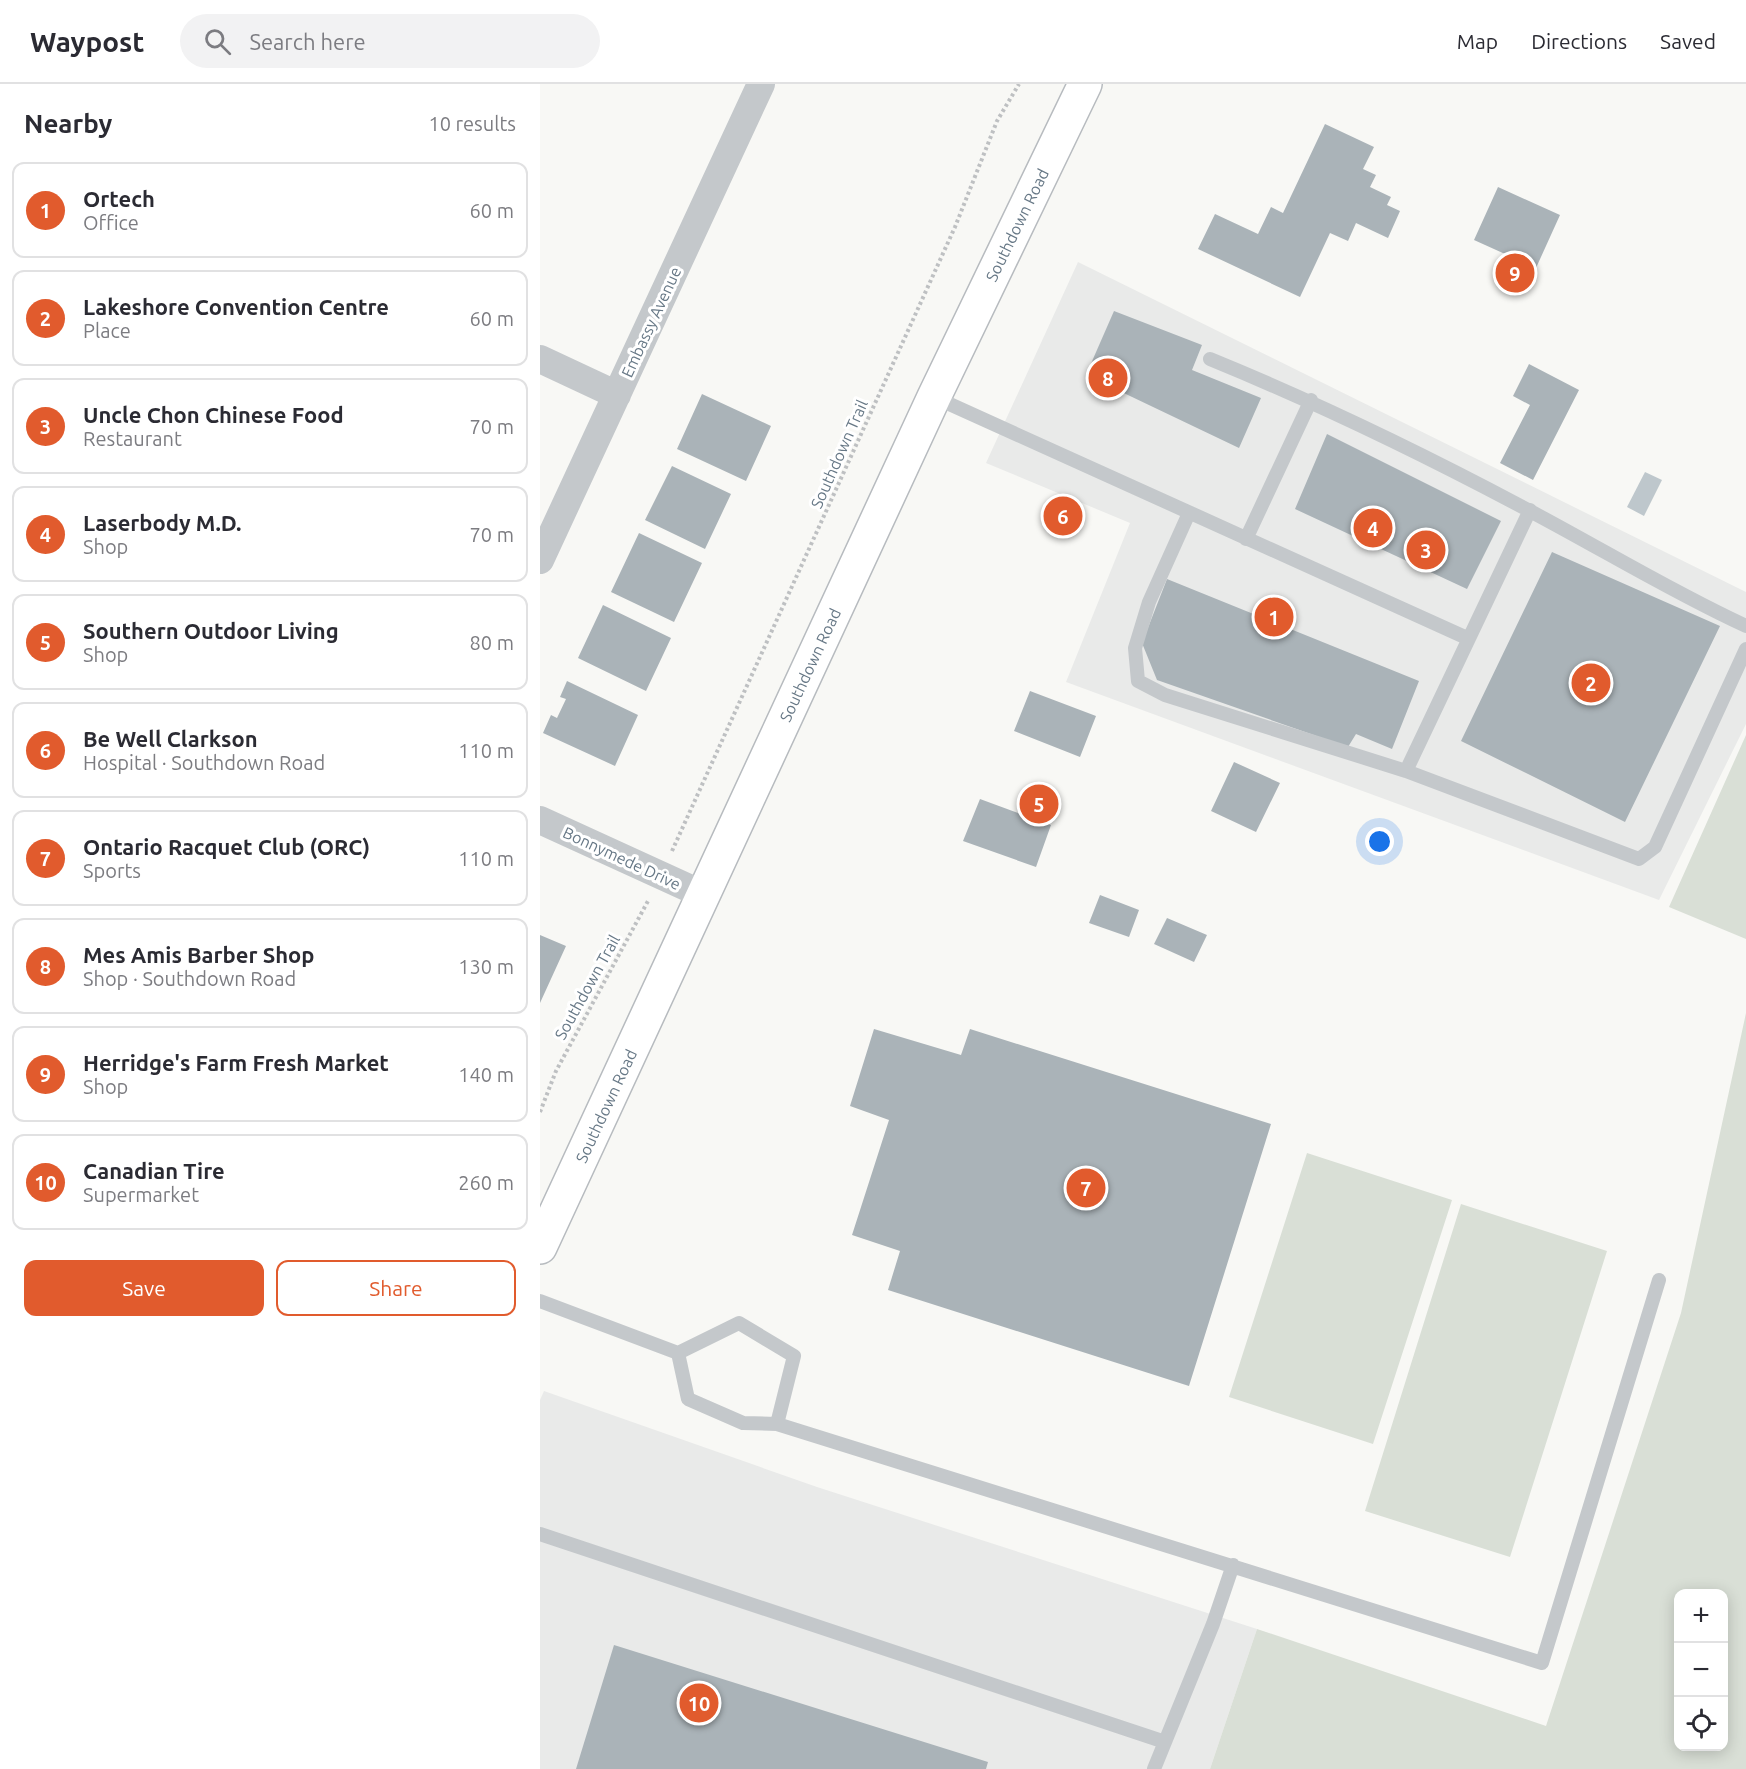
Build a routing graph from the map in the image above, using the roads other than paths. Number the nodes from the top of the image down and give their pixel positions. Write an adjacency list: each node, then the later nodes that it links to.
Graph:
1 (761, 84): 5 (street, Embassy Avenue)
2 (1084, 84): 6 (main road, Southdown Road)
3 (540, 359): 5 (street)
4 (1210, 359): 7 (lane)
5 (617, 395): 11 (street, Embassy Avenue)
6 (934, 397): 9 (lane); 17 (main road, Southdown Road)
7 (1311, 400): 8 (lane); 10 (lane)
8 (1530, 510): 12 (lane); 13 (lane)
9 (1189, 513): 10 (lane); 15 (lane)
10 (1246, 539): 13 (lane)
11 (540, 560)
12 (1746, 626)
13 (1467, 638): 15 (lane)
14 (1746, 649): 15 (lane)
15 (1406, 771)
16 (540, 820): 17 (street, Bonnymede Drive)
17 (704, 895): 18 (main road, Southdown Road)
18 (540, 1247)
19 (1659, 1280): 24 (lane)
20 (540, 1301): 21 (lane)
21 (678, 1353): 22 (lane); 22 (lane)
22 (777, 1424): 24 (lane)
23 (540, 1534): 25 (lane)
24 (1233, 1565): 25 (lane)
25 (1165, 1742): 26 (lane)
26 (1154, 1769)

